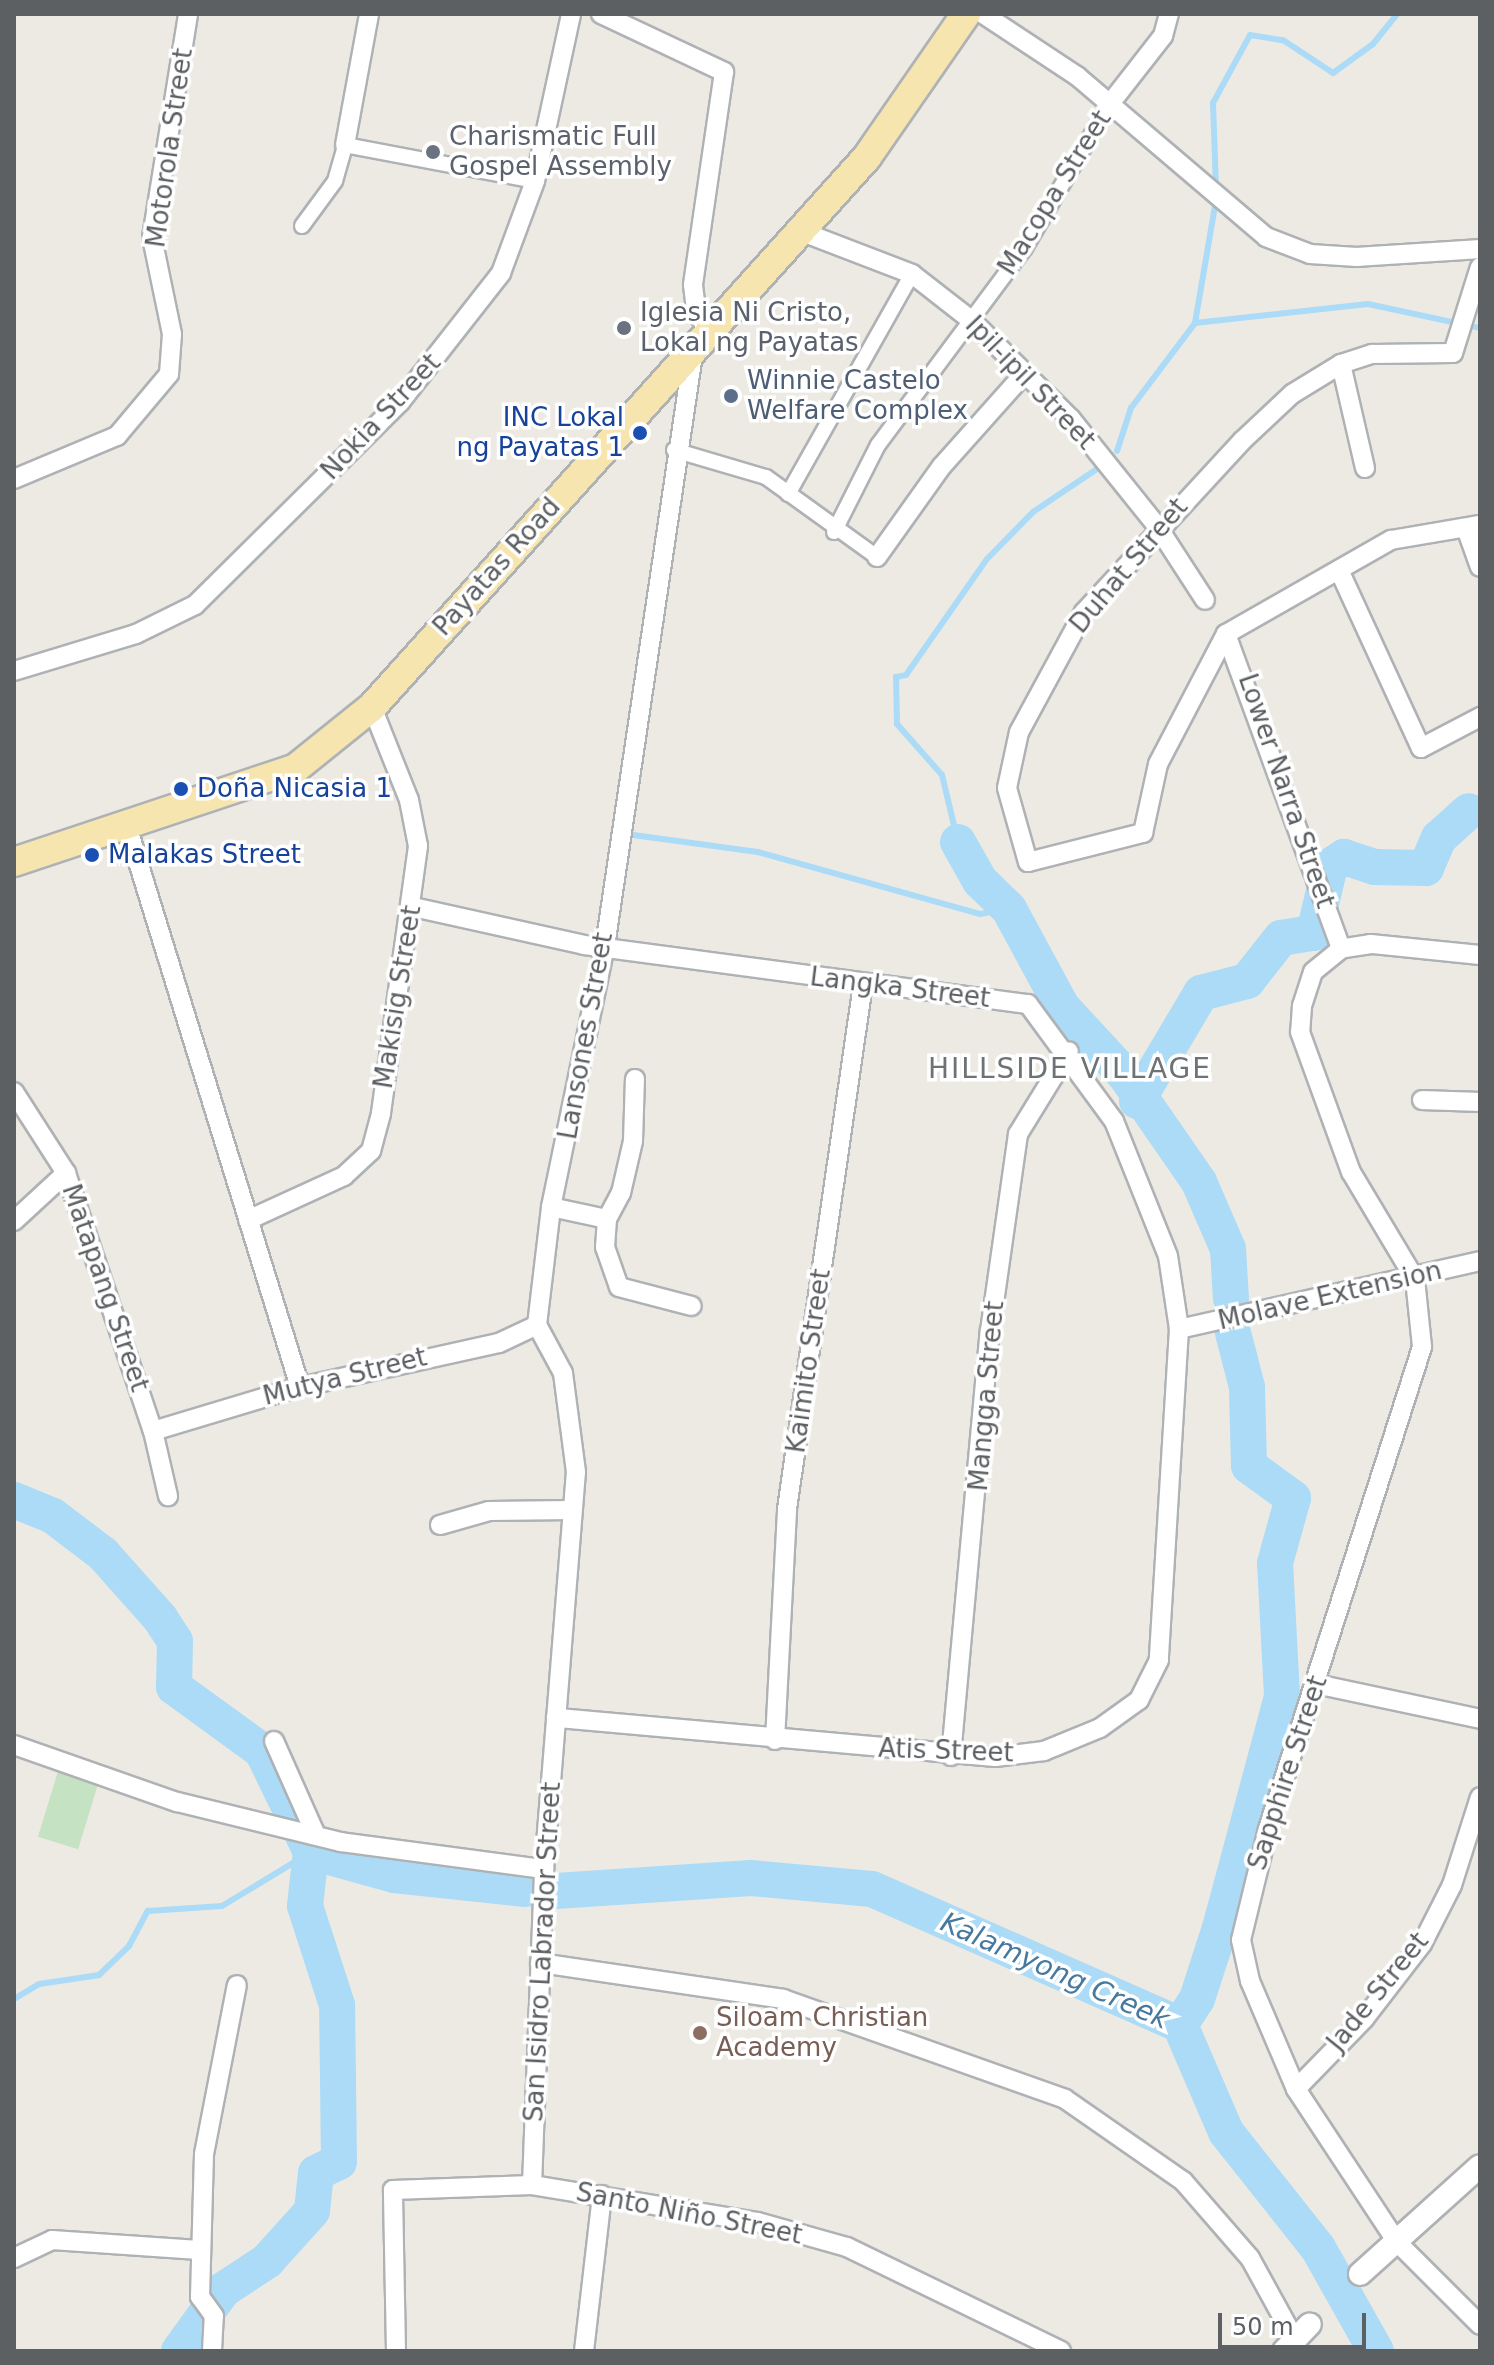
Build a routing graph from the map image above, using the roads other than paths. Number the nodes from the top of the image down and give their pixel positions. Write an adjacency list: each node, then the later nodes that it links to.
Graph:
1 (188, 14): 22 (street, Motorola Street)
2 (369, 14): 9 (street)
3 (571, 14): 10 (street, Nokia Street)
4 (601, 14): 17 (street)
5 (966, 14): 12 (main road, Payatas Road)
6 (983, 14): 8 (street)
7 (1169, 14): 8 (street, Macopa Street)
8 (1109, 105): 13 (street); 16 (street, Macopa Street)
9 (345, 145): 10 (street); 11 (street)
10 (535, 181): 32 (street, Nokia Street)
11 (302, 226)
12 (800, 231): 15 (street, Ipil-ipil Street); 17 (main road, Payatas Road)
13 (1480, 249)
14 (1480, 267): 18 (street, Duhat Street)
15 (912, 274): 16 (street, Ipil-ipil Street); 23 (street)
16 (971, 320): 19 (street, Ipil-ipil Street); 26 (street, Macopa Street)
17 (702, 342): 20 (street, Lansones Street); 33 (main road, Payatas Road)
18 (1341, 364): 21 (street); 24 (street, Duhat Street)
19 (1025, 373): 24 (street, Ipil-ipil Street); 27 (street)
20 (674, 450): 23 (street); 38 (street, Lansones Street)
21 (1365, 468)
22 (14, 479)
23 (788, 494): 26 (street)
24 (1157, 526): 30 (street, Ipil-ipil Street); 31 (street, Duhat Street)
25 (1473, 526): 28 (street); 29 (street)
26 (834, 532): 27 (street)
27 (877, 557)
28 (1480, 567)
29 (1339, 570): 31 (street); 34 (street)
30 (1205, 600)
31 (1226, 634): 39 (street, Lower Narra Street)
32 (14, 671)
33 (372, 707): 35 (main road, Payatas Road); 37 (street, Makisig Street)
34 (1480, 717)
35 (127, 826): 36 (main road, Payatas Road); 50 (street)
36 (14, 862)
37 (413, 907): 38 (street, Langka Street); 50 (street, Makisig Street)
38 (605, 946): 41 (street, Langka Street); 48 (street, Lansones Street)
39 (1341, 949): 40 (street); 53 (street)
40 (1480, 955)
41 (863, 984): 42 (street, Langka Street); 65 (street, Kaimito Street)
42 (1069, 1051): 56 (street, Langka Street); 68 (street, Mangga Street)
43 (635, 1079): 49 (street)
44 (14, 1092): 47 (street, Matapang Street)
45 (1422, 1100): 46 (street)
46 (1480, 1102)
47 (66, 1173): 51 (street); 58 (street, Matapang Street)
48 (551, 1207): 49 (street); 55 (street, Lansones Street)
49 (607, 1219): 54 (street)
50 (248, 1220): 57 (street)
51 (14, 1221)
52 (1480, 1261): 53 (street, Molave Extension)
53 (1415, 1279): 56 (street, Molave Extension); 62 (street, Sapphire Street)
54 (692, 1306)
55 (537, 1325): 57 (street, Mutya Street); 60 (street)
56 (1179, 1329): 68 (street, Atis Street)
57 (300, 1387): 58 (street, Mutya Street)
58 (153, 1431): 59 (street, Matapang Street)
59 (168, 1496)
60 (572, 1510): 61 (street); 63 (street)
61 (440, 1525)
62 (1316, 1684): 64 (street); 74 (street, Sapphire Street)
63 (556, 1718): 65 (street, Atis Street); 71 (street, San Isidro Labrador Street)
64 (1480, 1719)
65 (775, 1740): 68 (street, Atis Street)
66 (274, 1741): 70 (street)
67 (14, 1745): 70 (street)
68 (951, 1756)
69 (1480, 1797): 74 (street, Jade Street)
70 (302, 1830): 71 (street)
71 (544, 1869): 72 (street, San Isidro Labrador Street)
72 (540, 1963): 76 (street, San Isidro Labrador Street); 83 (street)
73 (237, 1985): 79 (street)
74 (1296, 2089): 78 (street, Sapphire Street)
75 (1480, 2166): 78 (street)
76 (532, 2185): 77 (street, Santo Niño Street); 85 (street, Santo Niño Street)
77 (602, 2195): 86 (street); 87 (street, Santo Niño Street)
78 (1397, 2242): 81 (street); 82 (street, Sapphire Street)
79 (199, 2250): 80 (street); 84 (street)
80 (14, 2258)
81 (1360, 2274)
82 (1480, 2325)
83 (1296, 2338)
84 (212, 2351)
85 (396, 2351)
86 (584, 2351)
87 (1061, 2351)

